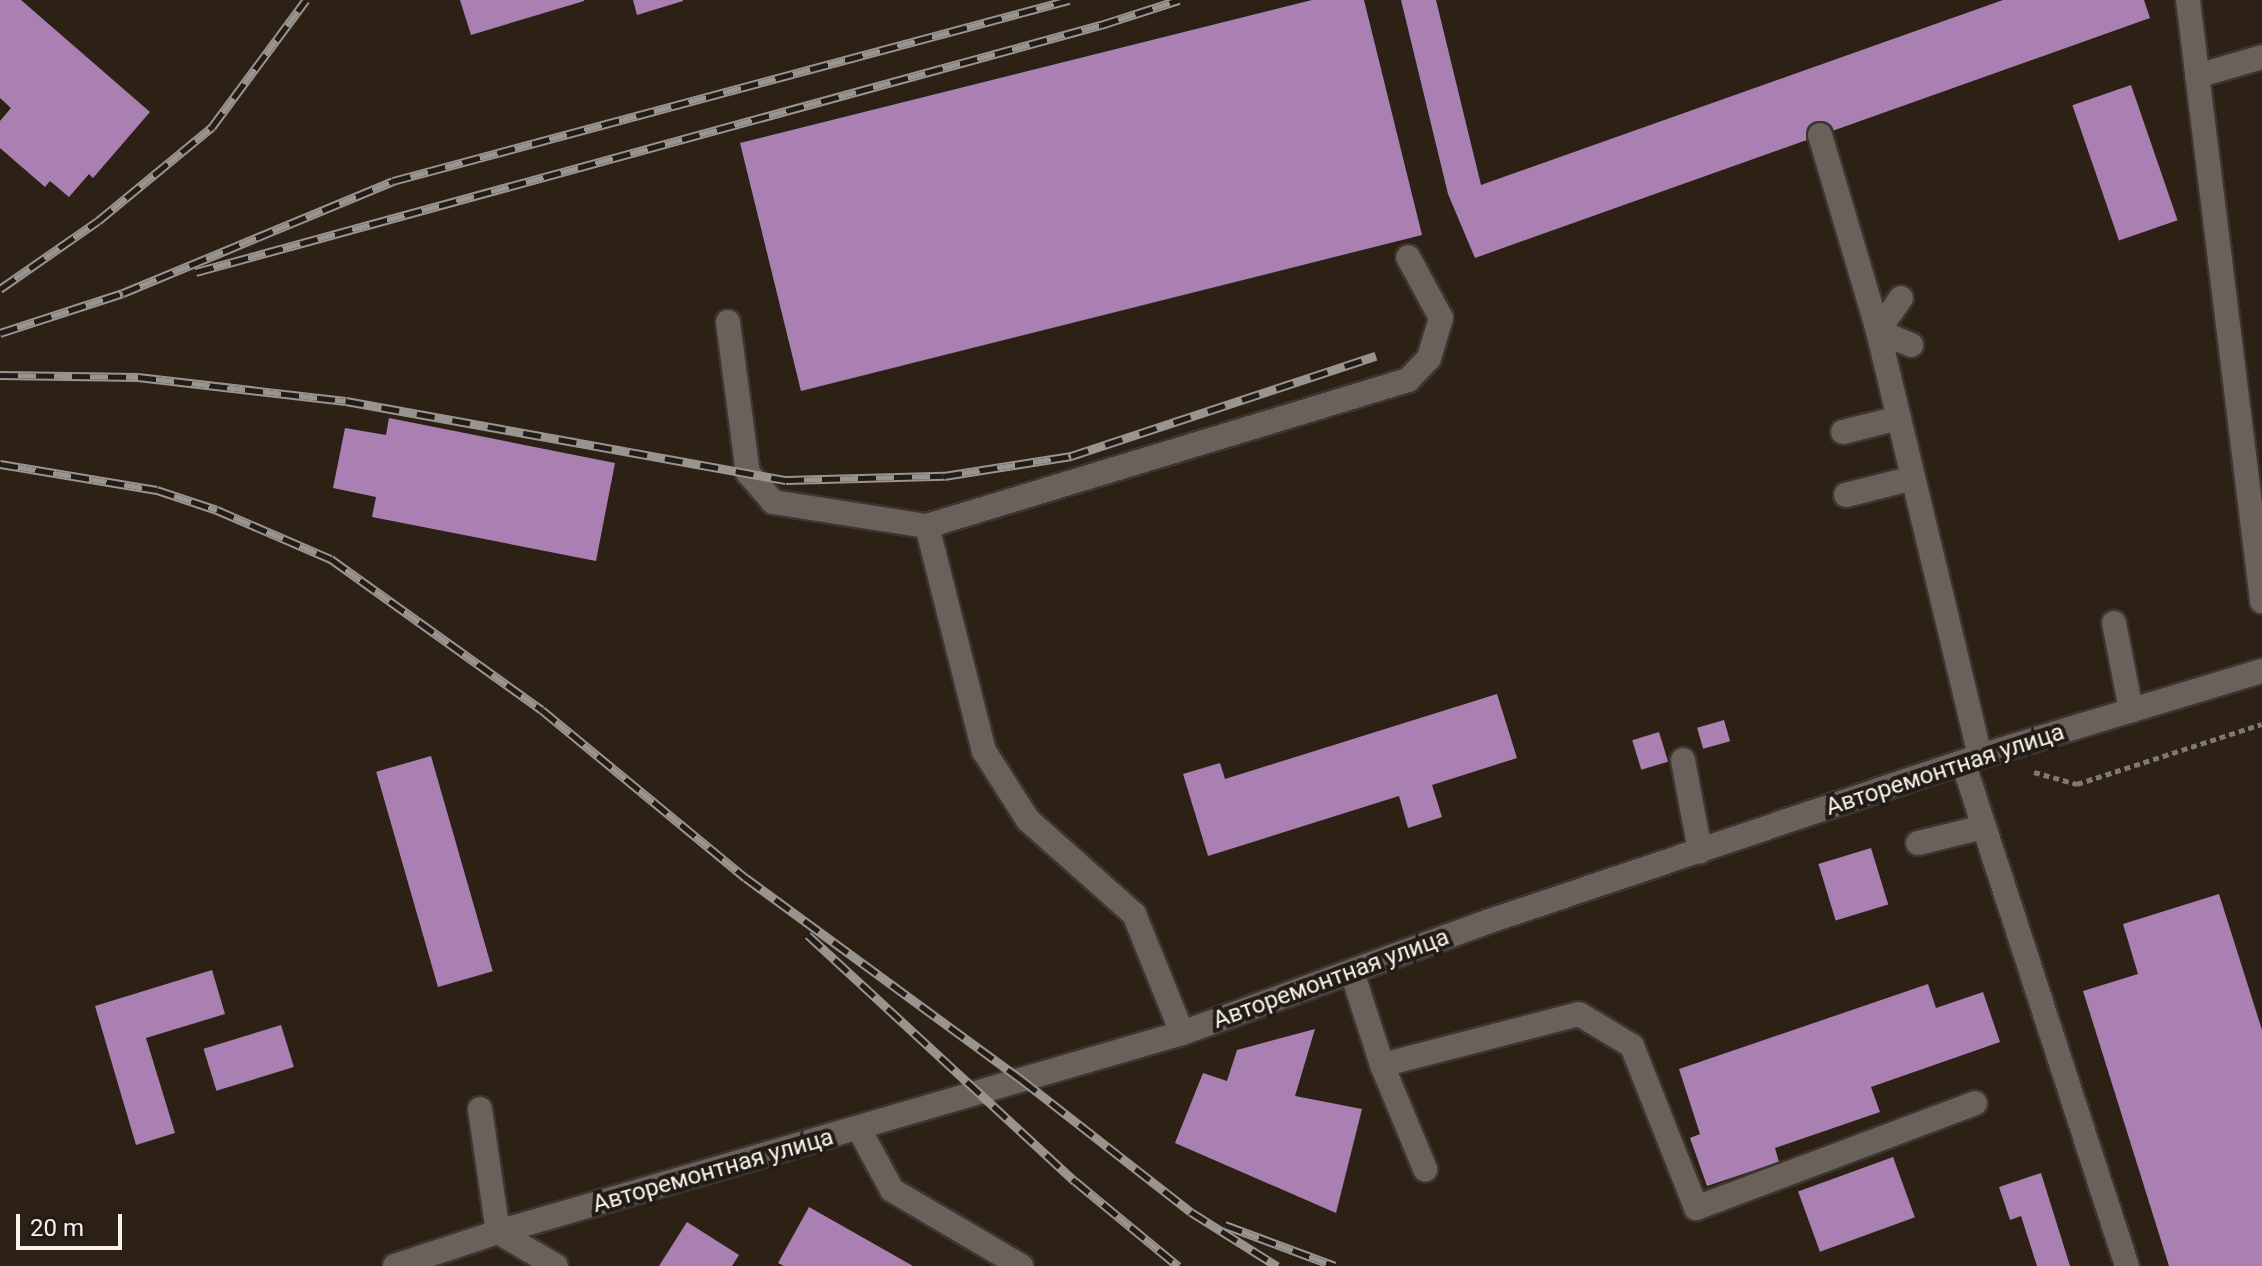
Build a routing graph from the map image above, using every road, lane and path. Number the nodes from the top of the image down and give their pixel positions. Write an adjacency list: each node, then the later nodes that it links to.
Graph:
1 (2188, 0): 3 (street)
2 (2262, 57): 3 (street)
3 (2197, 76): 13 (street)
4 (1820, 135): 8 (street)
5 (1408, 257): 15 (street)
6 (1901, 298): 8 (street)
7 (728, 322): 15 (street)
8 (1878, 331): 9 (street); 10 (street)
9 (1911, 345)
10 (1899, 418): 11 (street); 12 (street)
11 (1843, 432)
12 (1913, 478): 14 (street); 21 (street)
13 (2255, 480): 16 (street)
14 (1846, 495)
15 (927, 526): 27 (street)
16 (2262, 601)
17 (2114, 623): 19 (street)
18 (2262, 671): 19 (street, Авторемонтная улица)
19 (2131, 710): 21 (street, Авторемонтная улица)
20 (2262, 724): 21 (path)
21 (1972, 759): 23 (street); 25 (street, Авторемонтная улица)
22 (1683, 760): 25 (street)
23 (1984, 827): 24 (street); 37 (street)
24 (1918, 843)
25 (1700, 851): 26 (street, Авторемонтная улица)
26 (1352, 972): 27 (street, Авторемонтная улица); 28 (street)
27 (1182, 1033): 31 (street, Авторемонтная улица)
28 (1382, 1065): 29 (street); 32 (street)
29 (1975, 1103)
30 (480, 1109): 33 (street)
31 (859, 1129): 33 (street, Авторемонтная улица); 36 (street)
32 (1425, 1169)
33 (498, 1232): 34 (street, Авторемонтная улица); 35 (street)
34 (395, 1266)
35 (556, 1266)
36 (1021, 1266)
37 (2127, 1266)

